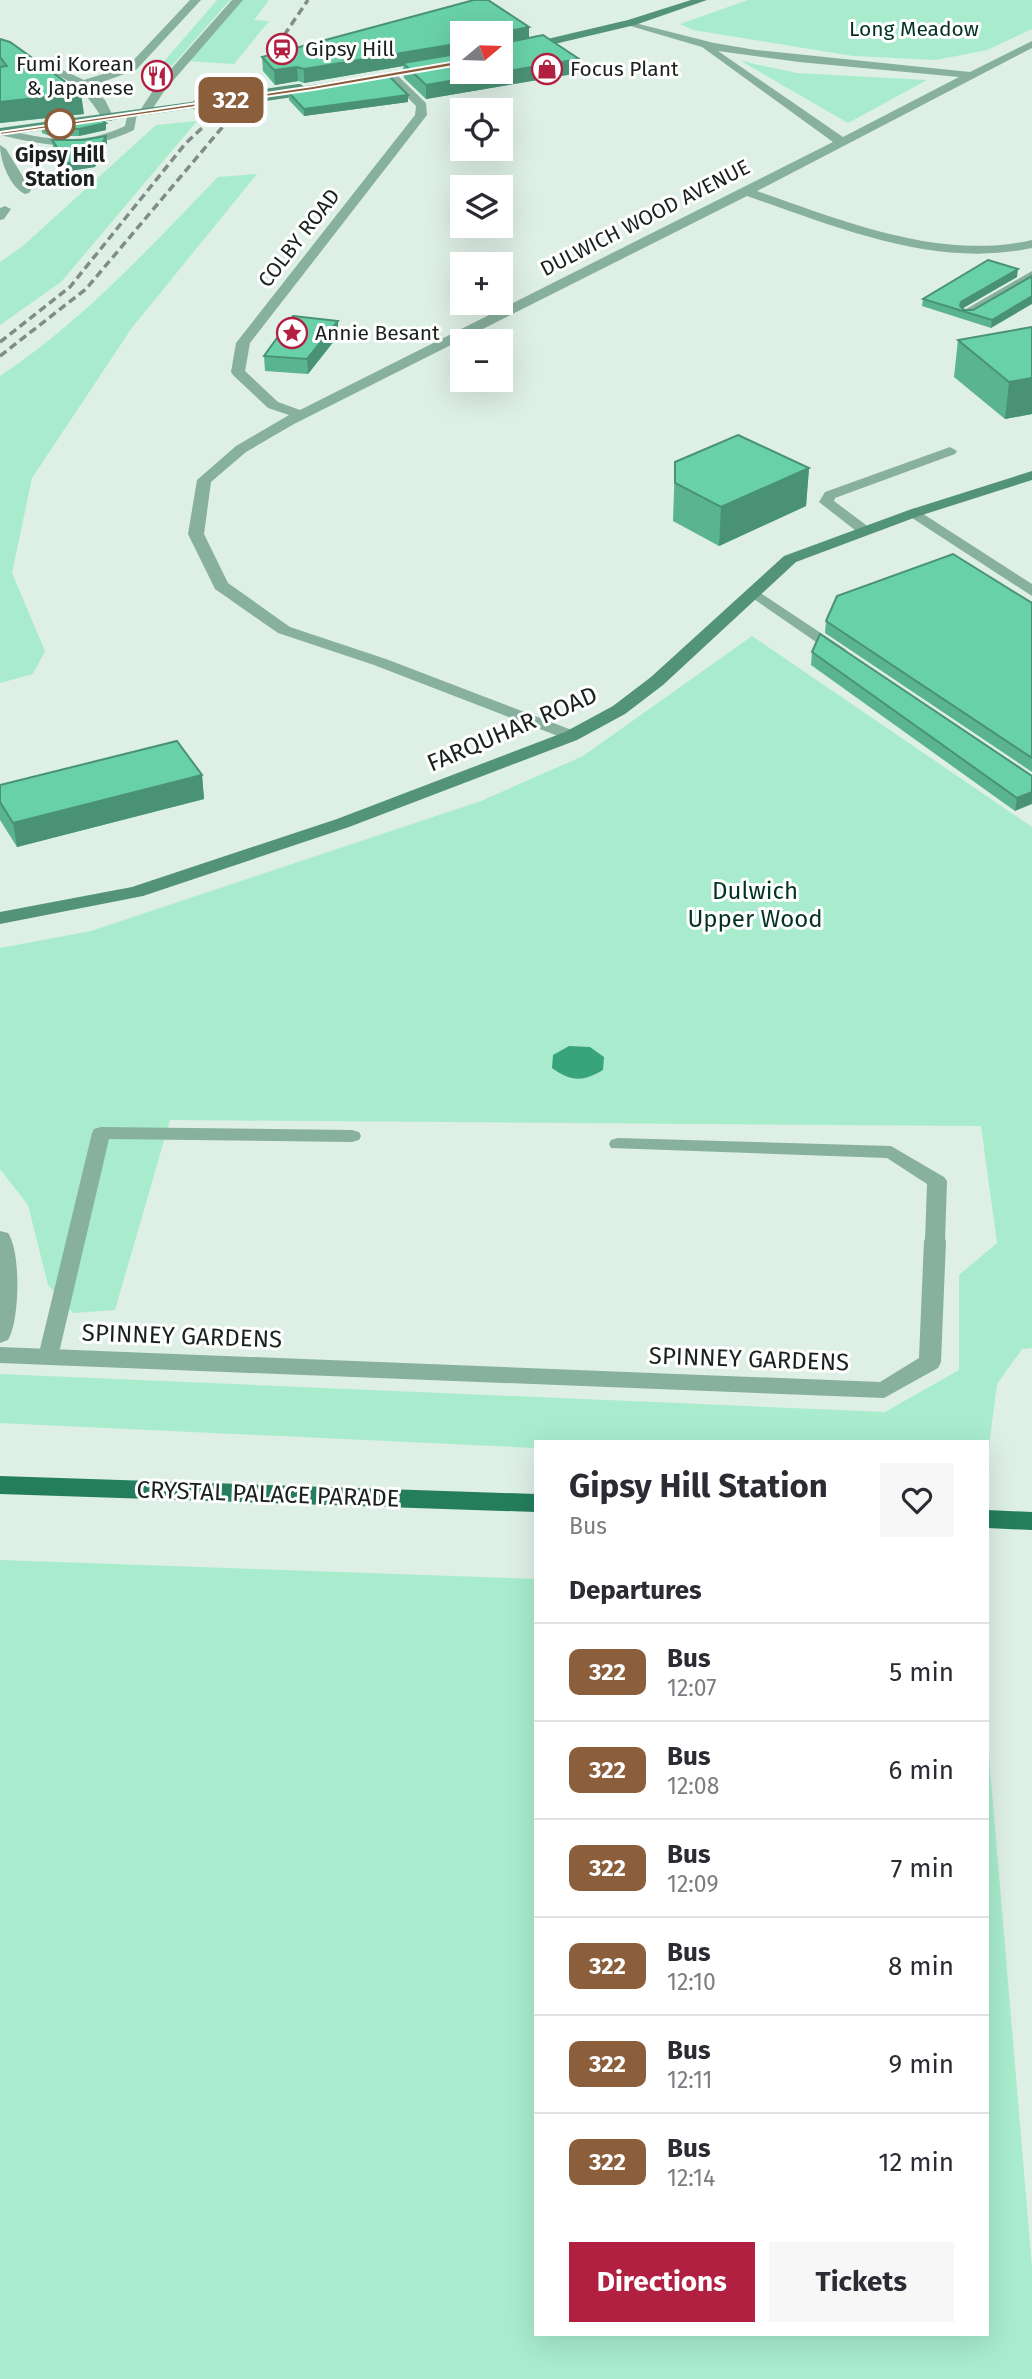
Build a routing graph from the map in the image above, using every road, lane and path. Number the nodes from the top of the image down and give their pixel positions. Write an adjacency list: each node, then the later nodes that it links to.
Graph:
1 (196, 0): 13 (street)
2 (238, 0): 15 (street)
3 (702, 0): 4 (street)
4 (631, 23): 6 (street); 8 (street)
5 (1032, 44): 10 (street, DULWICH WOOD AVENUE)
6 (703, 45): 10 (street); 19 (street)
7 (0, 52): 13 (street)
8 (513, 52)
9 (450, 64): 11 (street)
10 (970, 75): 19 (street, DULWICH WOOD AVENUE)
11 (392, 76): 12 (street); 26 (street, COLBY ROAD)
12 (354, 82)
13 (85, 84): 17 (street)
14 (304, 89): 15 (street, bridge)
15 (145, 112): 16 (street)
16 (132, 114): 17 (street); 18 (lane)
17 (108, 118): 18 (street)
18 (2, 132)
19 (840, 141): 22 (street, DULWICH WOOD AVENUE)
20 (0, 149): 21 (street)
21 (25, 190)
22 (746, 191): 23 (street); 26 (street, DULWICH WOOD AVENUE)
23 (1032, 244)
24 (1032, 275): 25 (lane)
25 (967, 312)
26 (301, 415): 34 (street, DULWICH WOOD AVENUE)
27 (950, 451): 30 (lane)
28 (1032, 475): 29 (street, FARQUHAR ROAD)
29 (914, 513): 30 (street, FARQUHAR ROAD); 32 (street)
30 (865, 531): 31 (street, FARQUHAR ROAD)
31 (752, 592): 33 (lane); 34 (street, FARQUHAR ROAD)
32 (1032, 592)
33 (855, 662)
34 (571, 736): 35 (street, FARQUHAR ROAD)
35 (0, 918)
36 (352, 1136): 42 (lane, SPINNEY GARDENS)
37 (618, 1144): 39 (lane, SPINNEY GARDENS)
38 (0, 1238): 40 (street)
39 (935, 1241): 42 (street, SPINNEY GARDENS)
40 (0, 1335)
41 (0, 1355): 42 (street, SPINNEY GARDENS)
42 (48, 1357)
43 (0, 1485): 44 (main road, CRYSTAL PALACE PARADE)
44 (534, 1503)
45 (989, 1519): 46 (main road)
46 (1032, 1521)

